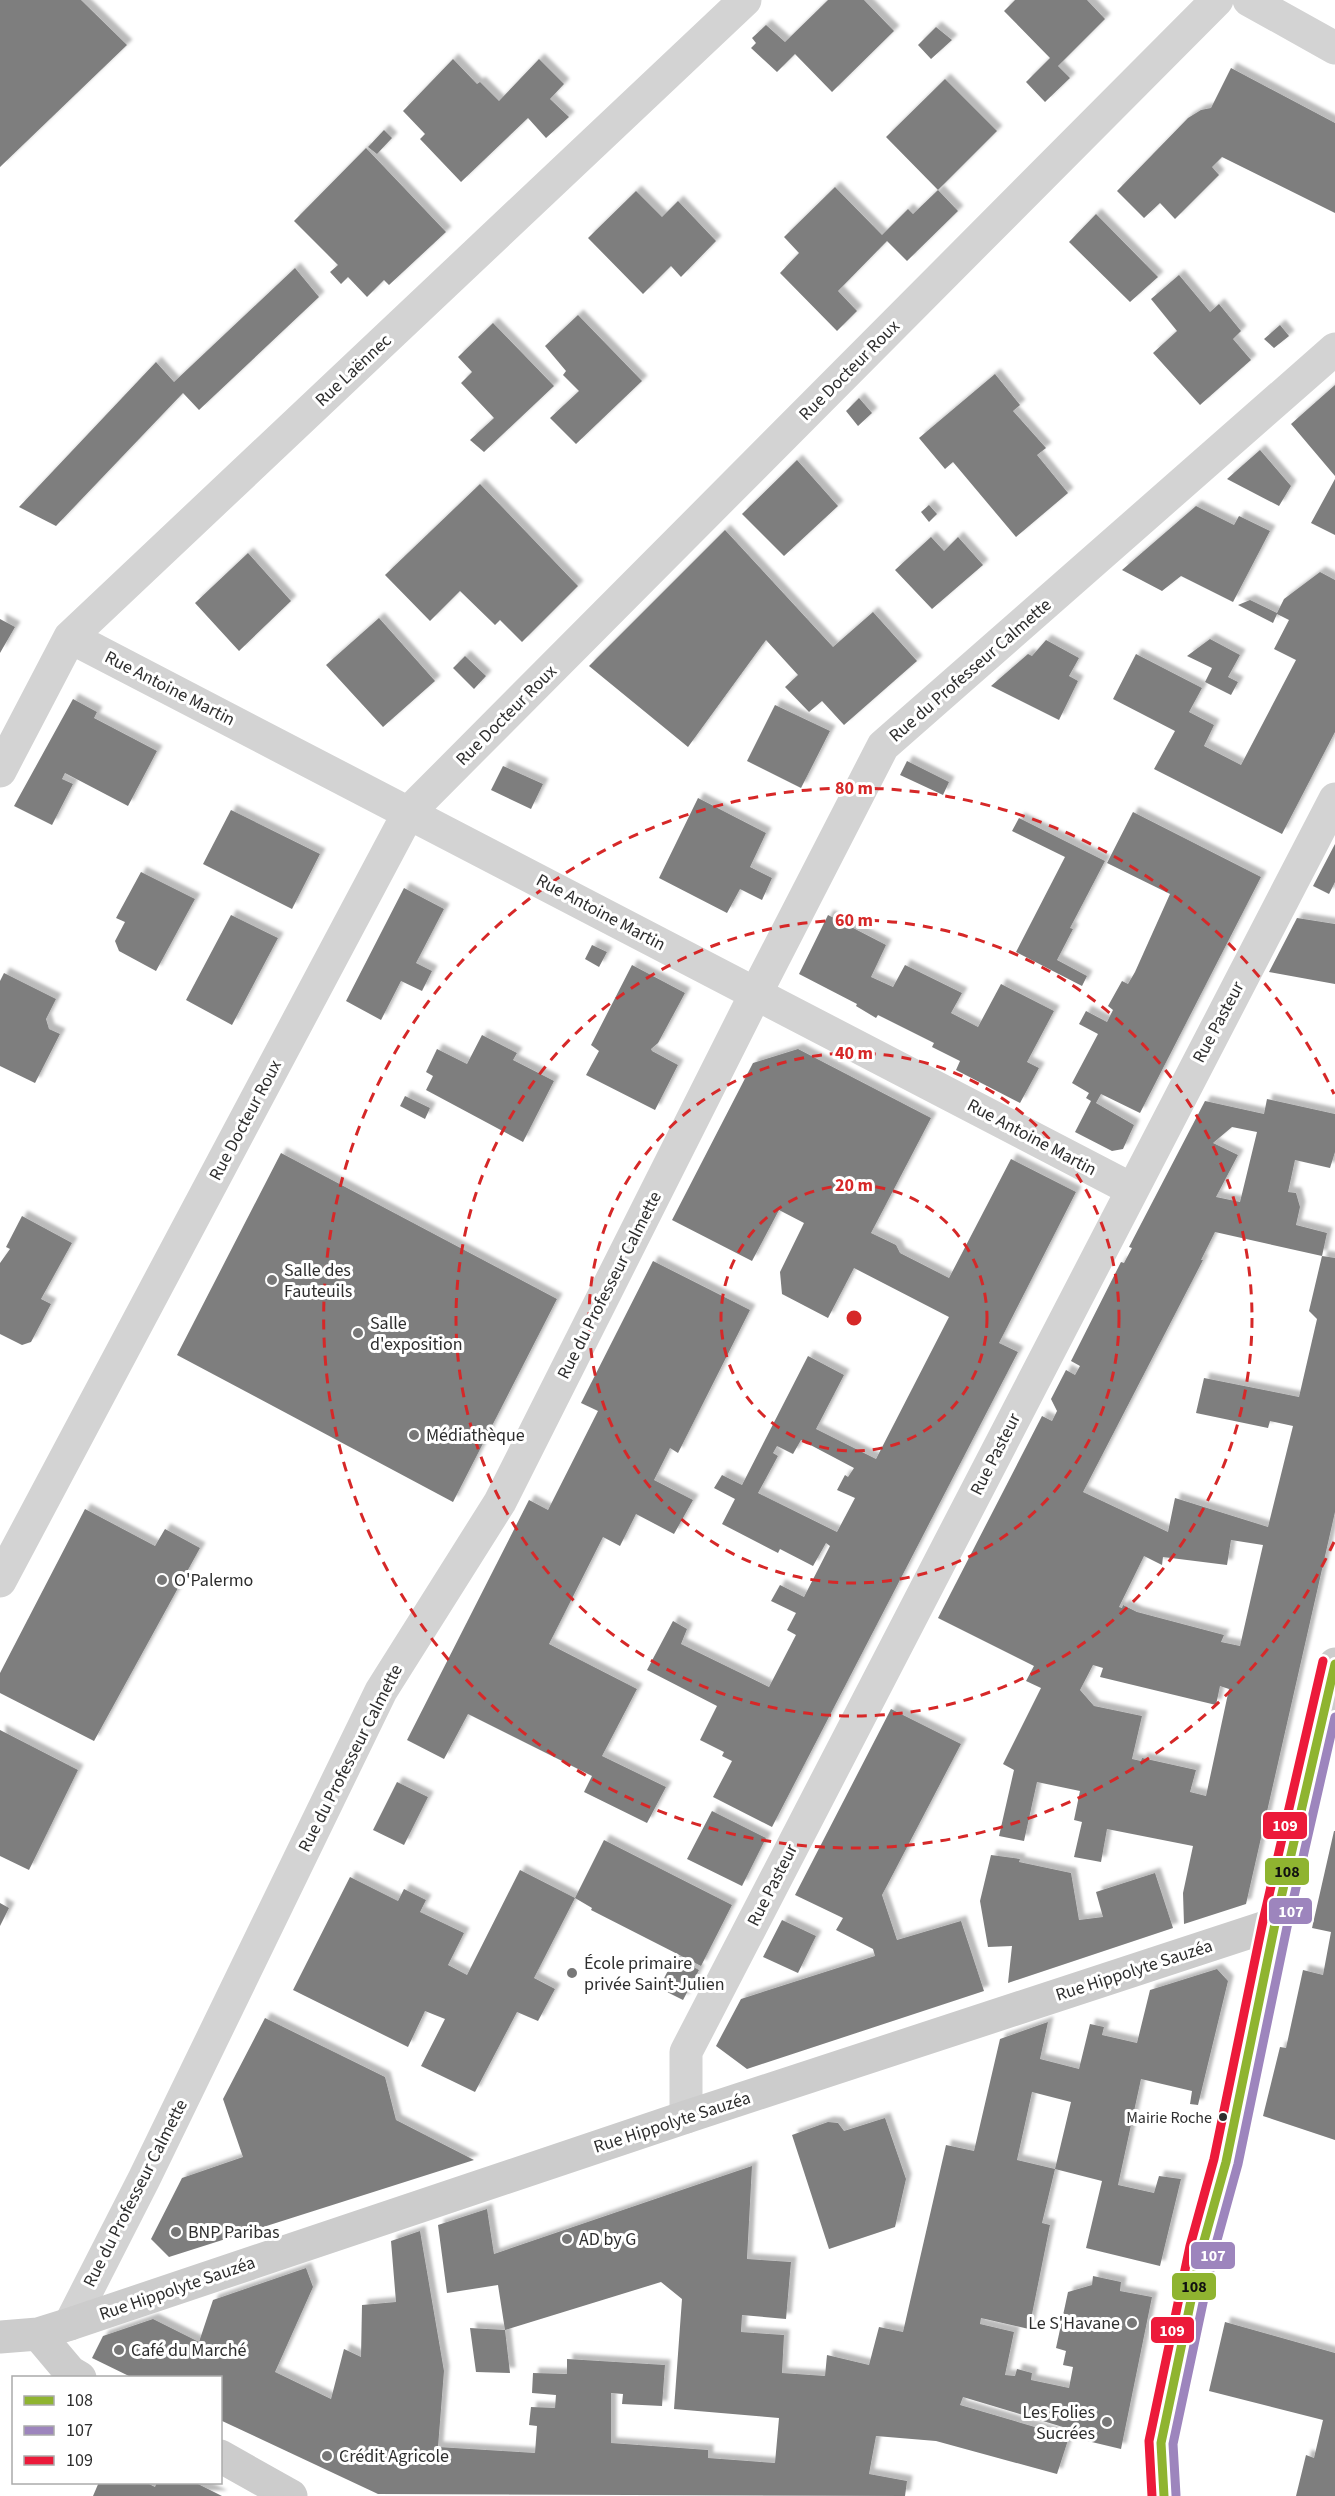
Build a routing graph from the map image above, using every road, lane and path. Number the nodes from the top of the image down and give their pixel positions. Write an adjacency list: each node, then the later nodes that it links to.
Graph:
1 (746, 0): 6 (street, Rue Laënnec)
2 (1217, 0): 9 (street, Rue Docteur Roux)
3 (1249, 0): 4 (street)
4 (1335, 48)
5 (1335, 349): 10 (street, Rue du Professeur Calmette)
6 (70, 637): 7 (street, Rue Laënnec); 9 (street, Rue Antoine Martin)
7 (0, 771)
8 (1335, 799): 11 (street, Rue Pasteur)
9 (409, 812): 10 (street, Rue Antoine Martin); 12 (street, Rue Docteur Roux)
10 (756, 993): 11 (street, Rue Antoine Martin); 16 (street, Rue du Professeur Calmette)
11 (1131, 1189): 15 (street, Rue Pasteur)
12 (0, 1581)
13 (1335, 1664): 14 (street)
14 (1275, 1924): 15 (street, Rue Hippolyte Sauzéa); 22 (street)
15 (686, 2117): 16 (street, Rue Hippolyte Sauzéa)
16 (70, 2324): 17 (street)
17 (38, 2334): 18 (street); 19 (street)
18 (0, 2337)
19 (77, 2376)
20 (222, 2457): 21 (street)
21 (291, 2496)
22 (1164, 2496)

